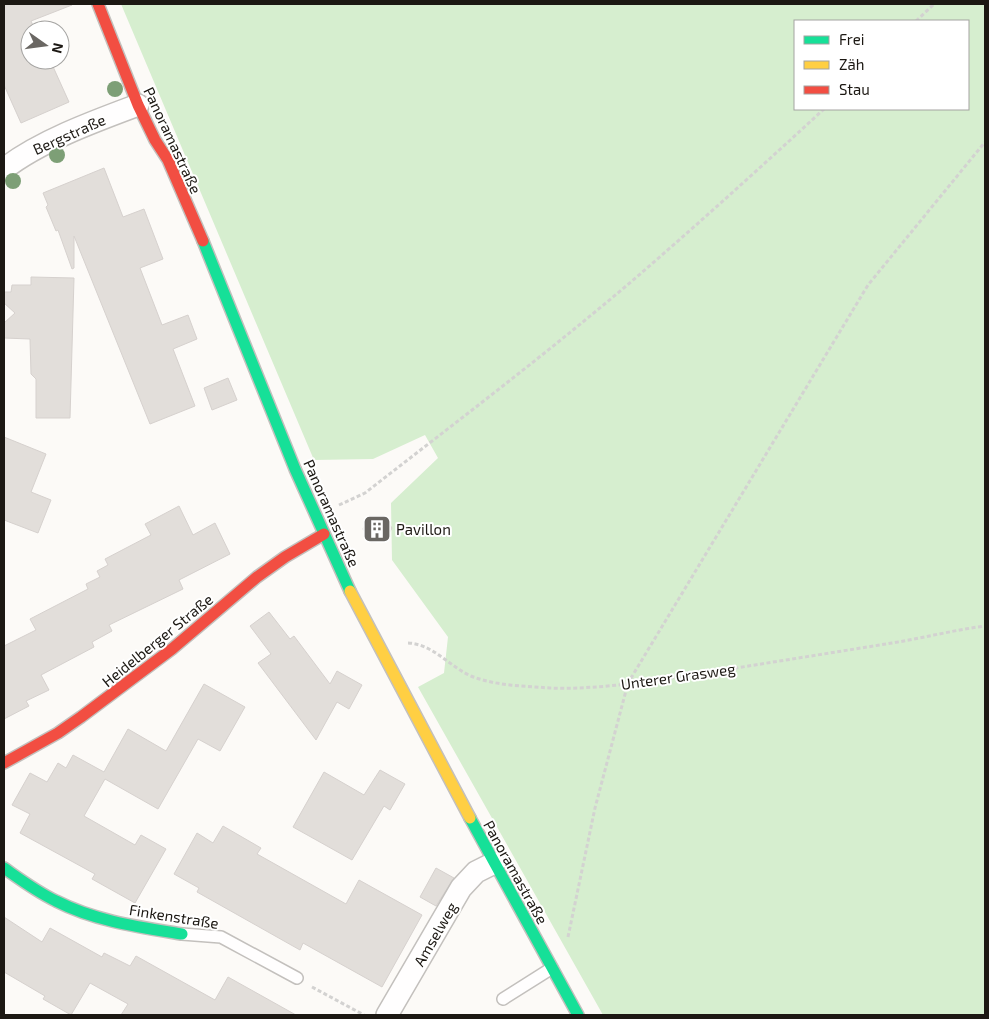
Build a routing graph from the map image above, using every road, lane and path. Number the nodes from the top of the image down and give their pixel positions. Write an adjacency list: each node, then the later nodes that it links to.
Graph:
1 (98, 4): 4 (street, Panoramastraße)
2 (934, 4): 3 (path)
3 (917, 20)
4 (138, 105): 7 (street, Bergstraße); 8 (street, Panoramastraße)
5 (823, 110): 8 (path)
6 (985, 142): 12 (path)
7 (4, 170)
8 (316, 515): 9 (street, Panoramastraße)
9 (324, 534): 11 (street, Panoramastraße); 13 (street, Heidelberger Straße)
10 (985, 626): 12 (path, Unterer Grasweg)
11 (379, 645): 12 (path, Unterer Grasweg); 14 (street, Panoramastraße)
12 (628, 683): 17 (path)
13 (4, 763)
14 (494, 863): 18 (street, Panoramastraße); 22 (street, Amselweg)
15 (4, 868): 16 (street, Finkenstraße)
16 (182, 934): 19 (lane, Finkenstraße)
17 (567, 941)
18 (552, 968): 20 (lane); 23 (street, Panoramastraße)
19 (297, 978): 21 (path)
20 (503, 999)
21 (364, 1015)
22 (387, 1015)
23 (578, 1015)

